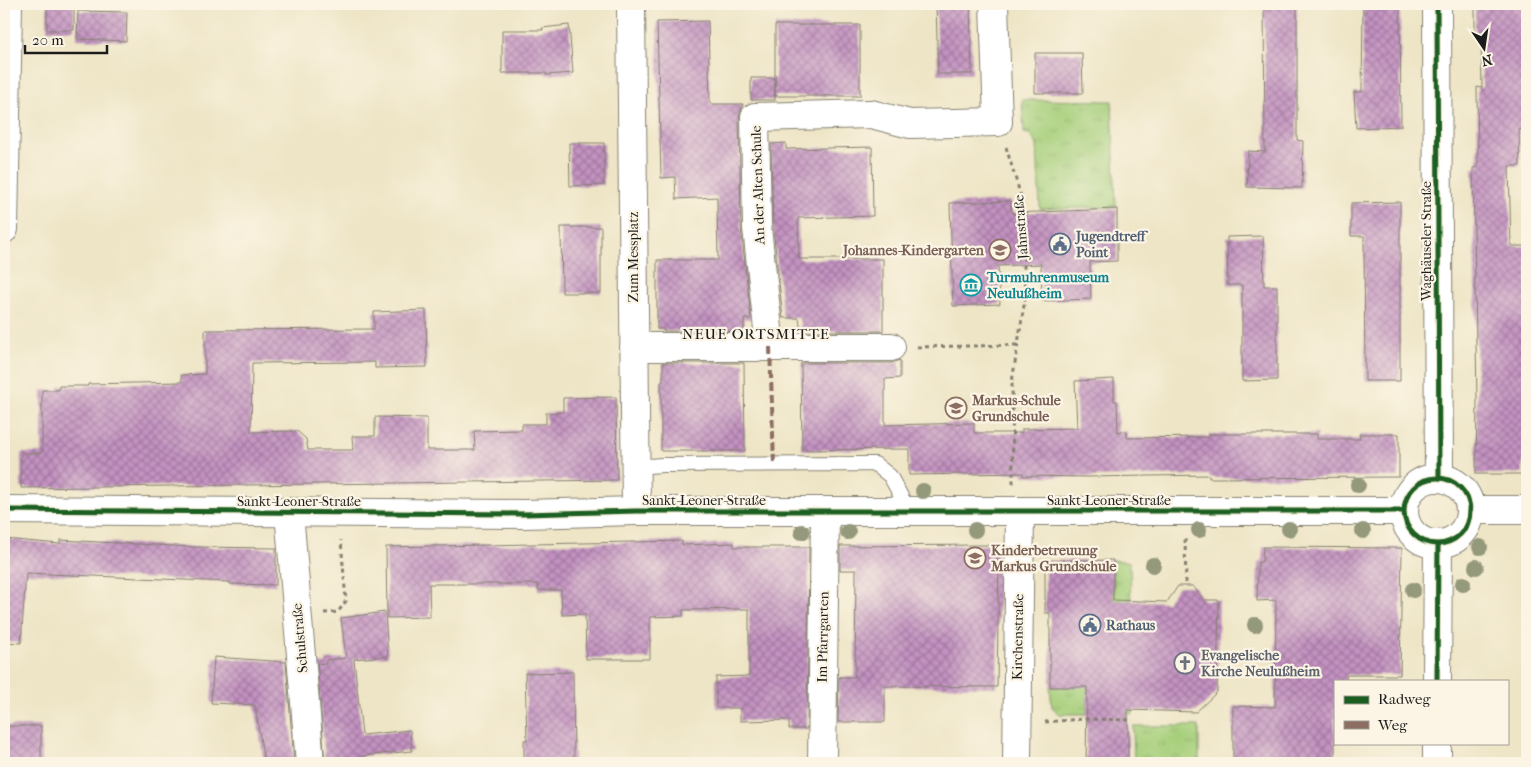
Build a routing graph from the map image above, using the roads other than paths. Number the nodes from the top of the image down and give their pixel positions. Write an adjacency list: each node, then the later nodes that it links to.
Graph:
1 (8, 4): 5 (street)
2 (631, 4): 7 (street, Zum Messplatz)
3 (994, 4): 8 (street, An der Alten Schule)
4 (1437, 4): 11 (street, Waghäuseler Straße)
5 (6, 57): 6 (street)
6 (4, 229)
7 (634, 347): 8 (street); 10 (street, Zum Messplatz)
8 (770, 347): 9 (street)
9 (891, 347)
10 (635, 468): 15 (street, Zum Messplatz); 17 (lane)
11 (1439, 478): 13 (street); 19 (street)
12 (4, 510): 20 (street, Sankt-Leoner-Straße)
13 (1471, 510): 14 (street); 21 (street)
14 (1527, 510)
15 (636, 511): 16 (street, Sankt-Leoner-Straße); 20 (street, Sankt-Leoner-Straße)
16 (825, 511): 17 (street, Sankt-Leoner-Straße); 25 (street, Im Pfarrgarten)
17 (909, 511): 18 (street, Sankt-Leoner-Straße)
18 (1020, 511): 19 (street, Sankt-Leoner-Straße); 26 (street, Kirchenstraße)
19 (1404, 511): 21 (street)
20 (290, 512): 24 (street, Schulstraße)
21 (1438, 545): 22 (street)
22 (1437, 680)
23 (1437, 744): 27 (street)
24 (310, 763)
25 (822, 763)
26 (1016, 763)
27 (1437, 763)

